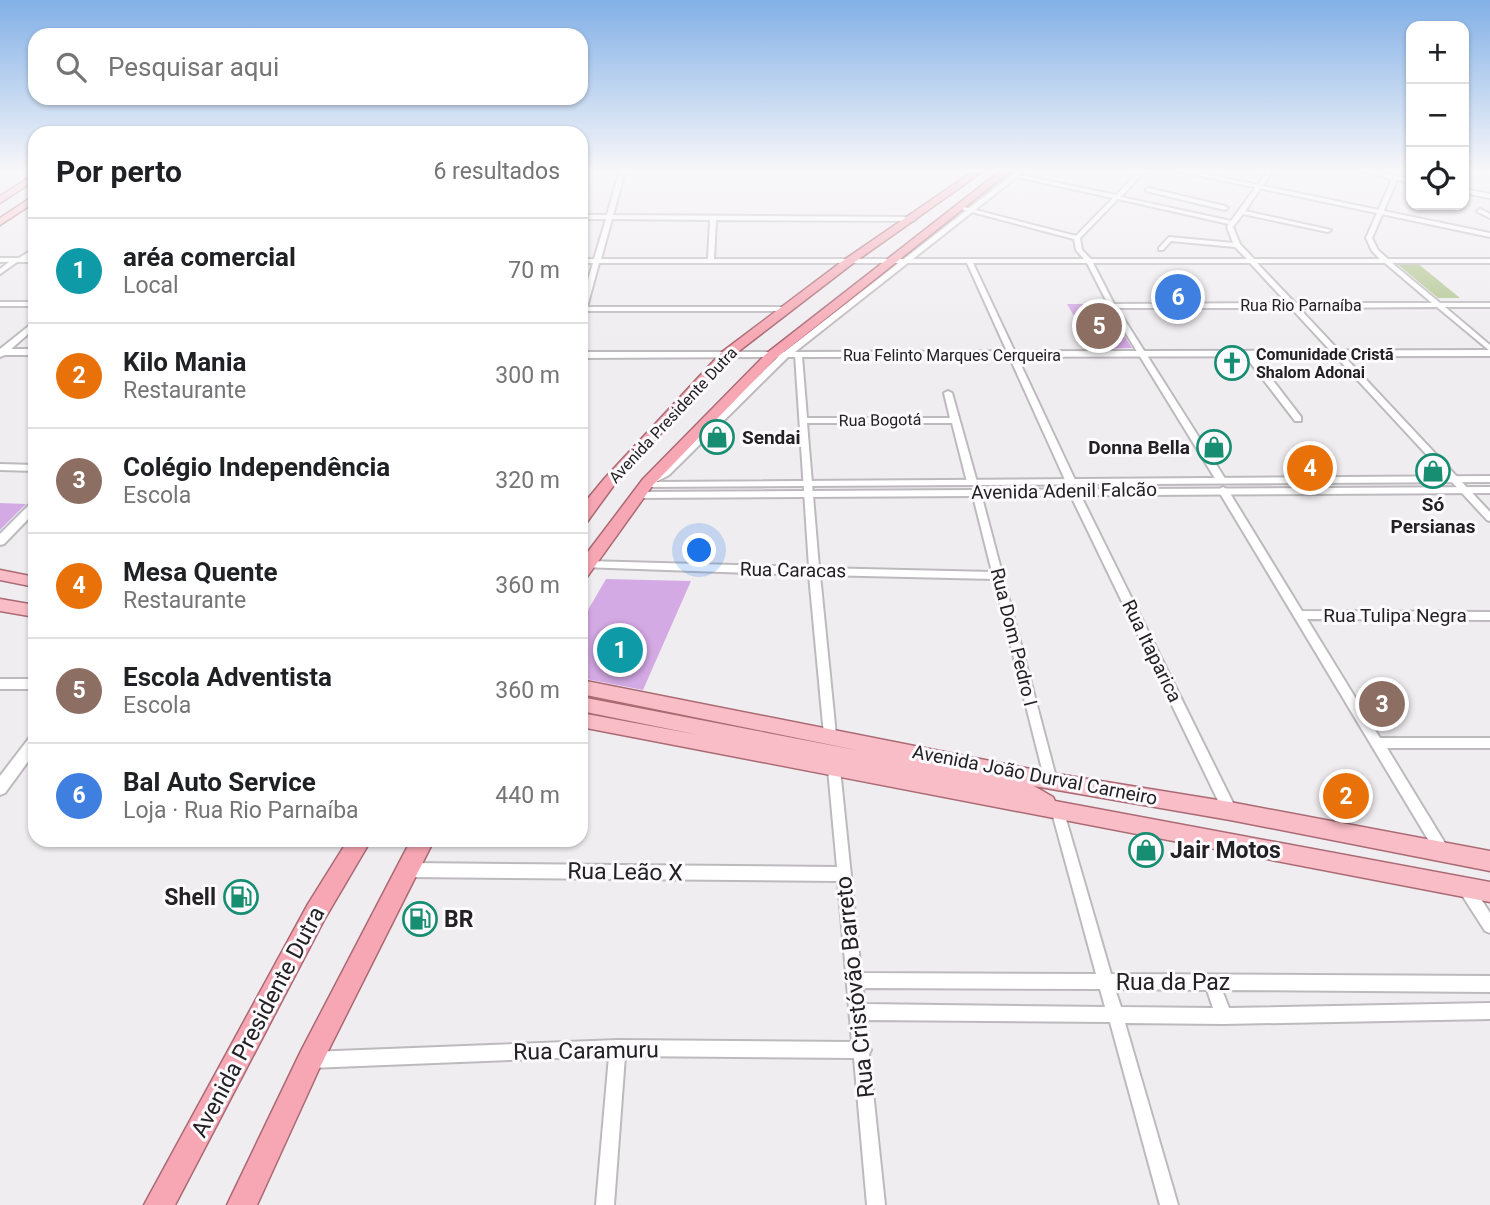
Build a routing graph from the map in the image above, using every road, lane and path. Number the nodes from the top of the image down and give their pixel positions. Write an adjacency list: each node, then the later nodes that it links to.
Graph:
1 (606, 228): 26 (street)
2 (712, 228): 23 (street)
3 (899, 228): 31 (highway, Avenida Presidente Dutra)
4 (938, 228): 32 (highway, Avenida Presidente Dutra)
5 (943, 228): 33 (street, Avenida Presidente Dutra)
6 (1040, 228): 15 (street)
7 (1087, 228): 15 (street)
8 (1231, 228): 17 (street)
9 (1325, 228): 12 (street)
10 (1373, 228): 24 (street)
11 (1454, 228): 14 (street)
12 (1328, 229)
13 (1175, 232): 16 (street)
14 (1490, 236)
15 (1077, 238): 28 (street)
16 (1169, 240): 17 (street); 18 (street)
17 (1237, 245): 29 (street)
18 (1161, 249)
19 (28, 254): 21 (street)
20 (0, 260): 21 (street)
21 (18, 260): 22 (street); 34 (street)
22 (28, 260)
23 (711, 260): 26 (street); 31 (street)
24 (1385, 260): 29 (street); 30 (street); 38 (street)
25 (588, 261): 26 (street)
26 (596, 261): 35 (street)
27 (969, 261): 28 (street); 33 (street); 48 (street, Rua Itaparica)
28 (1089, 261): 29 (street); 41 (street)
29 (1251, 261): 39 (street)
30 (1490, 261)
31 (848, 262): 32 (street); 42 (highway, Avenida Presidente Dutra)
32 (889, 262): 33 (street); 54 (highway, Avenida Presidente Dutra)
33 (902, 262): 54 (street, Avenida Presidente Dutra)
34 (0, 272)
35 (588, 290)
36 (0, 304): 37 (street)
37 (28, 304)
38 (1437, 304): 39 (street, Rua Rio Parnaíba); 40 (street, Rua Rio Parnaíba); 45 (street)
39 (1292, 305): 41 (street, Rua Rio Parnaíba); 50 (street)
40 (1490, 305)
41 (1112, 306): 49 (street)
42 (785, 309): 43 (street); 52 (highway, Avenida Presidente Dutra)
43 (588, 311)
44 (28, 330): 47 (street)
45 (1490, 351): 50 (street, Rua Felinto Marques Cerqueira)
46 (28, 352): 47 (street)
47 (1, 353)
48 (1012, 354): 49 (street, Rua Felinto Marques Cerqueira); 55 (street, Rua Felinto Marques Cerqueira); 69 (street, Rua Itaparica)
49 (1143, 354): 53 (street, Rua Felinto Marques Cerqueira); 64 (street)
50 (1339, 354): 53 (street, Rua Felinto Marques Cerqueira); 62 (street)
51 (588, 355): 52 (street, Rua Felinto Marques Cerqueira)
52 (726, 355): 54 (street, Rua Felinto Marques Cerqueira); 72 (highway, Avenida Presidente Dutra)
53 (1249, 355): 58 (street)
54 (778, 356): 55 (street, Rua Felinto Marques Cerqueira); 66 (highway, Avenida Presidente Dutra)
55 (798, 356): 59 (street)
56 (948, 393): 57 (street, Rua Dom Pedro I)
57 (955, 419): 59 (street, Rua Bogotá); 68 (street, Rua Dom Pedro I)
58 (1298, 419)
59 (804, 421): 67 (street)
60 (0, 467): 61 (street)
61 (28, 468)
62 (1455, 479): 63 (street, Avenida Adenil Falcão); 65 (street, Avenida Adenil Falcão); 70 (street)
63 (1490, 479)
64 (1222, 485): 65 (street, Avenida Adenil Falcão); 69 (street, Avenida Adenil Falcão); 84 (street)
65 (1306, 485): 70 (street, Avenida Adenil Falcão)
66 (643, 487): 67 (street, Avenida Adenil Falcão); 76 (highway, Avenida Presidente Dutra)
67 (809, 487): 68 (street, Avenida Adenil Falcão); 78 (street)
68 (975, 487): 69 (street, Avenida Adenil Falcão); 80 (street, Rua Dom Pedro I)
69 (1073, 487): 100 (street, Rua Itaparica)
70 (1465, 490): 71 (street, Avenida Adenil Falcão); 74 (street)
71 (1490, 490)
72 (588, 509)
73 (28, 513): 75 (street)
74 (1490, 518)
75 (0, 541)
76 (588, 563)
77 (588, 569): 78 (street, Rua Caracas)
78 (814, 570): 80 (street, Rua Caracas); 91 (street)
79 (0, 575): 81 (main road)
80 (999, 576): 96 (street, Rua Dom Pedro I)
81 (28, 581)
82 (0, 605): 83 (main road)
83 (28, 610)
84 (1301, 615): 85 (street, Rua Tulipa Negra); 92 (street)
85 (1490, 616)
86 (0, 684): 87 (street)
87 (28, 684)
88 (588, 688): 91 (main road, Avenida João Durval Carneiro)
89 (588, 705): 98 (main road)
90 (588, 721): 95 (main road, Avenida João Durval Carneiro)
91 (830, 735): 96 (main road, Avenida João Durval Carneiro)
92 (1376, 743): 93 (street); 103 (street)
93 (1490, 743)
94 (28, 750): 97 (street)
95 (834, 769): 99 (main road, Avenida João Durval Carneiro); 106 (street, Rua Cristóvão Barreto)
96 (1051, 781): 98 (main road); 100 (main road, Avenida João Durval Carneiro)
97 (0, 788)
98 (1026, 791): 99 (main road)
99 (1057, 809): 107 (main road, Avenida João Durval Carneiro); 111 (street)
100 (1230, 811): 103 (main road, Avenida João Durval Carneiro)
101 (356, 847): 121 (highway, Avenida Presidente Dutra)
102 (420, 847): 105 (highway)
103 (1443, 852): 104 (main road, Avenida João Durval Carneiro)
104 (1490, 861)
105 (407, 870): 106 (street, Rua Leão X); 120 (highway)
106 (843, 874): 110 (street, Rua Cristóvão Barreto)
107 (1465, 887): 108 (main road, Avenida João Durval Carneiro); 109 (street)
108 (1490, 892)
109 (1490, 926)
110 (855, 980): 111 (street, Rua da Paz); 115 (street, Rua Cristóvão Barreto)
111 (1108, 982): 112 (street, Rua da Paz); 117 (street)
112 (1212, 982): 113 (street, Rua da Paz); 116 (street)
113 (1490, 984)
114 (1490, 1011): 116 (street, Rua da Paz)
115 (859, 1012): 117 (street, Rua da Paz); 119 (street, Rua Cristóvão Barreto)
116 (1224, 1016): 117 (street, Rua da Paz)
117 (1117, 1017): 125 (street)
118 (618, 1048): 119 (street, Rua Caramuru); 120 (street, Rua Caramuru); 123 (street)
119 (863, 1050): 124 (street, Rua Cristóvão Barreto)
120 (310, 1060): 122 (highway)
121 (159, 1205)
122 (242, 1205)
123 (605, 1205)
124 (876, 1205)
125 (1170, 1205)

